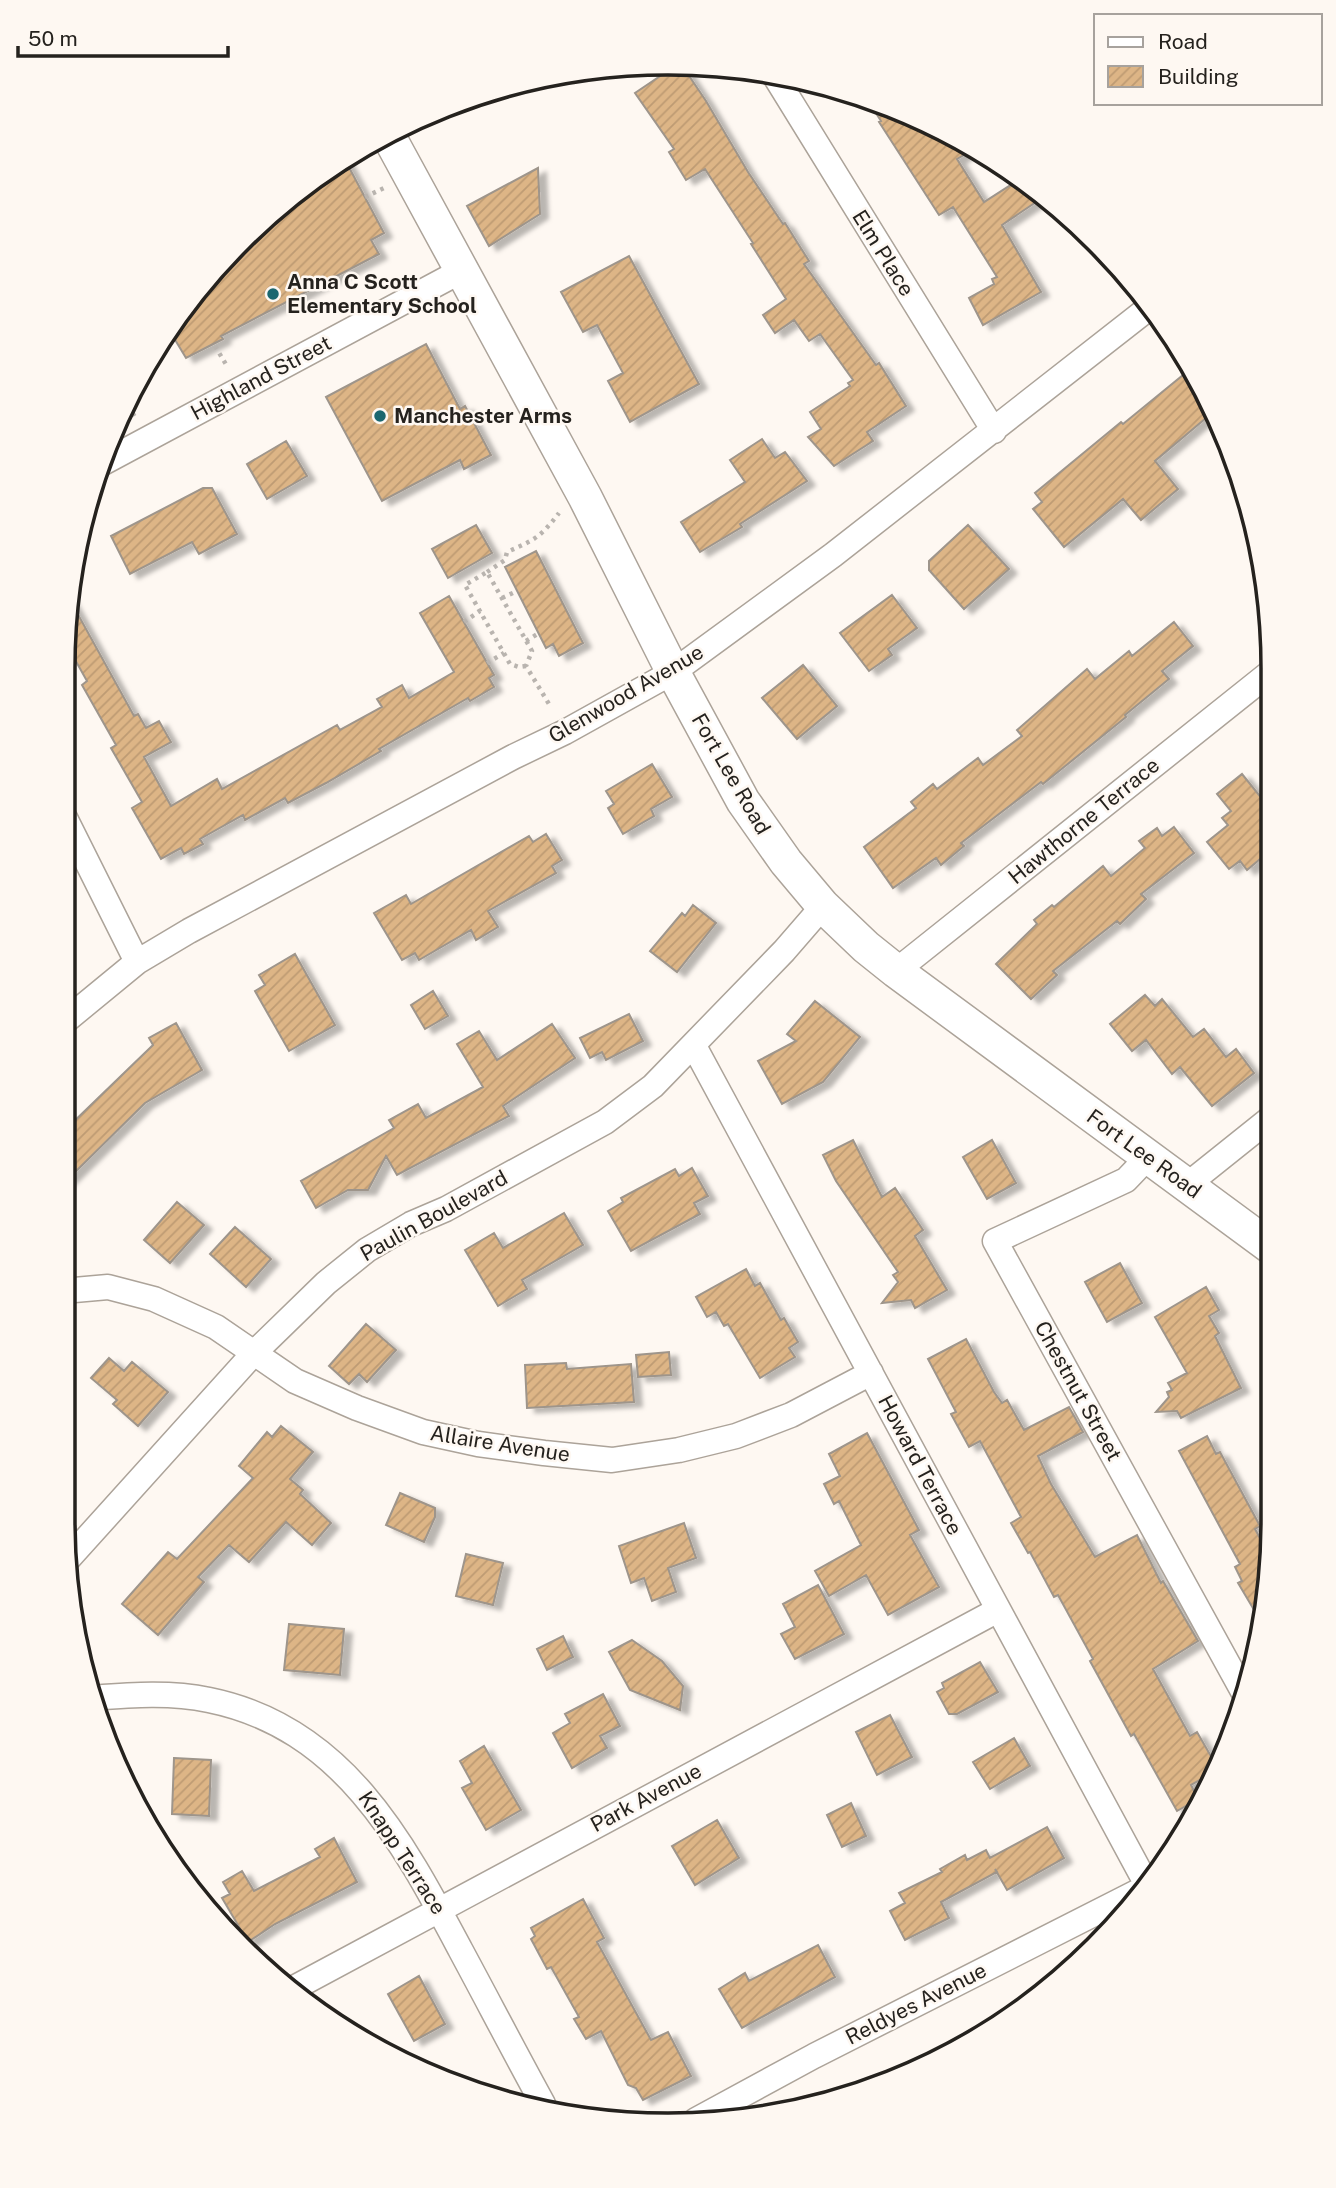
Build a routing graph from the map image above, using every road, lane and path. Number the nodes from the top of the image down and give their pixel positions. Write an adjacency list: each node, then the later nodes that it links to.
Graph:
1 (782, 87): 9 (street, Elm Place)
2 (393, 144): 3 (main road, Fort Lee Road)
3 (461, 271): 10 (street, Highland Street); 22 (main road, Fort Lee Road)
4 (1142, 313): 9 (street, Glenwood Avenue)
5 (215, 346): 6 (path)
6 (228, 367)
7 (132, 414): 8 (path)
8 (135, 418)
9 (994, 431): 22 (street, Glenwood Avenue)
10 (114, 457)
11 (565, 508): 12 (path)
12 (487, 572): 14 (path); 15 (path)
13 (517, 591): 14 (path)
14 (502, 598): 18 (path)
15 (480, 611): 16 (path); 19 (path)
16 (464, 622)
17 (539, 634): 18 (path)
18 (526, 640): 21 (path)
19 (504, 653): 20 (path); 21 (path)
20 (487, 663)
21 (526, 666): 24 (path)
22 (673, 672): 26 (main road, Fort Lee Road); 27 (street, Glenwood Avenue)
23 (1261, 680): 28 (street, Hawthorne Terrace)
24 (549, 704)
25 (75, 839): 27 (street)
26 (823, 906): 28 (main road, Fort Lee Road); 30 (street, Paulin Boulevard)
27 (137, 962): 29 (street, Glenwood Avenue)
28 (896, 971): 32 (main road, Fort Lee Road)
29 (75, 1013)
30 (694, 1046): 36 (street, Paulin Boulevard); 37 (street, Howard Terrace)
31 (1261, 1126): 33 (street)
32 (1148, 1157): 33 (main road, Fort Lee Road); 40 (street, Chestnut Street)
33 (1186, 1185): 34 (main road, Fort Lee Road)
34 (1261, 1240)
35 (75, 1290): 36 (street, Allaire Avenue)
36 (253, 1354): 37 (street, Allaire Avenue); 38 (street, Paulin Boulevard)
37 (871, 1373): 39 (street, Howard Terrace)
38 (77, 1550)
39 (998, 1610): 42 (street, Howard Terrace); 44 (street, Park Avenue)
40 (1238, 1682)
41 (103, 1697): 44 (street, Knapp Terrace)
42 (1142, 1876)
43 (1123, 1899): 47 (street, Reldyes Avenue)
44 (440, 1908): 45 (street, Park Avenue); 46 (street, Knapp Terrace)
45 (300, 1985)
46 (540, 2098)
47 (714, 2110)

